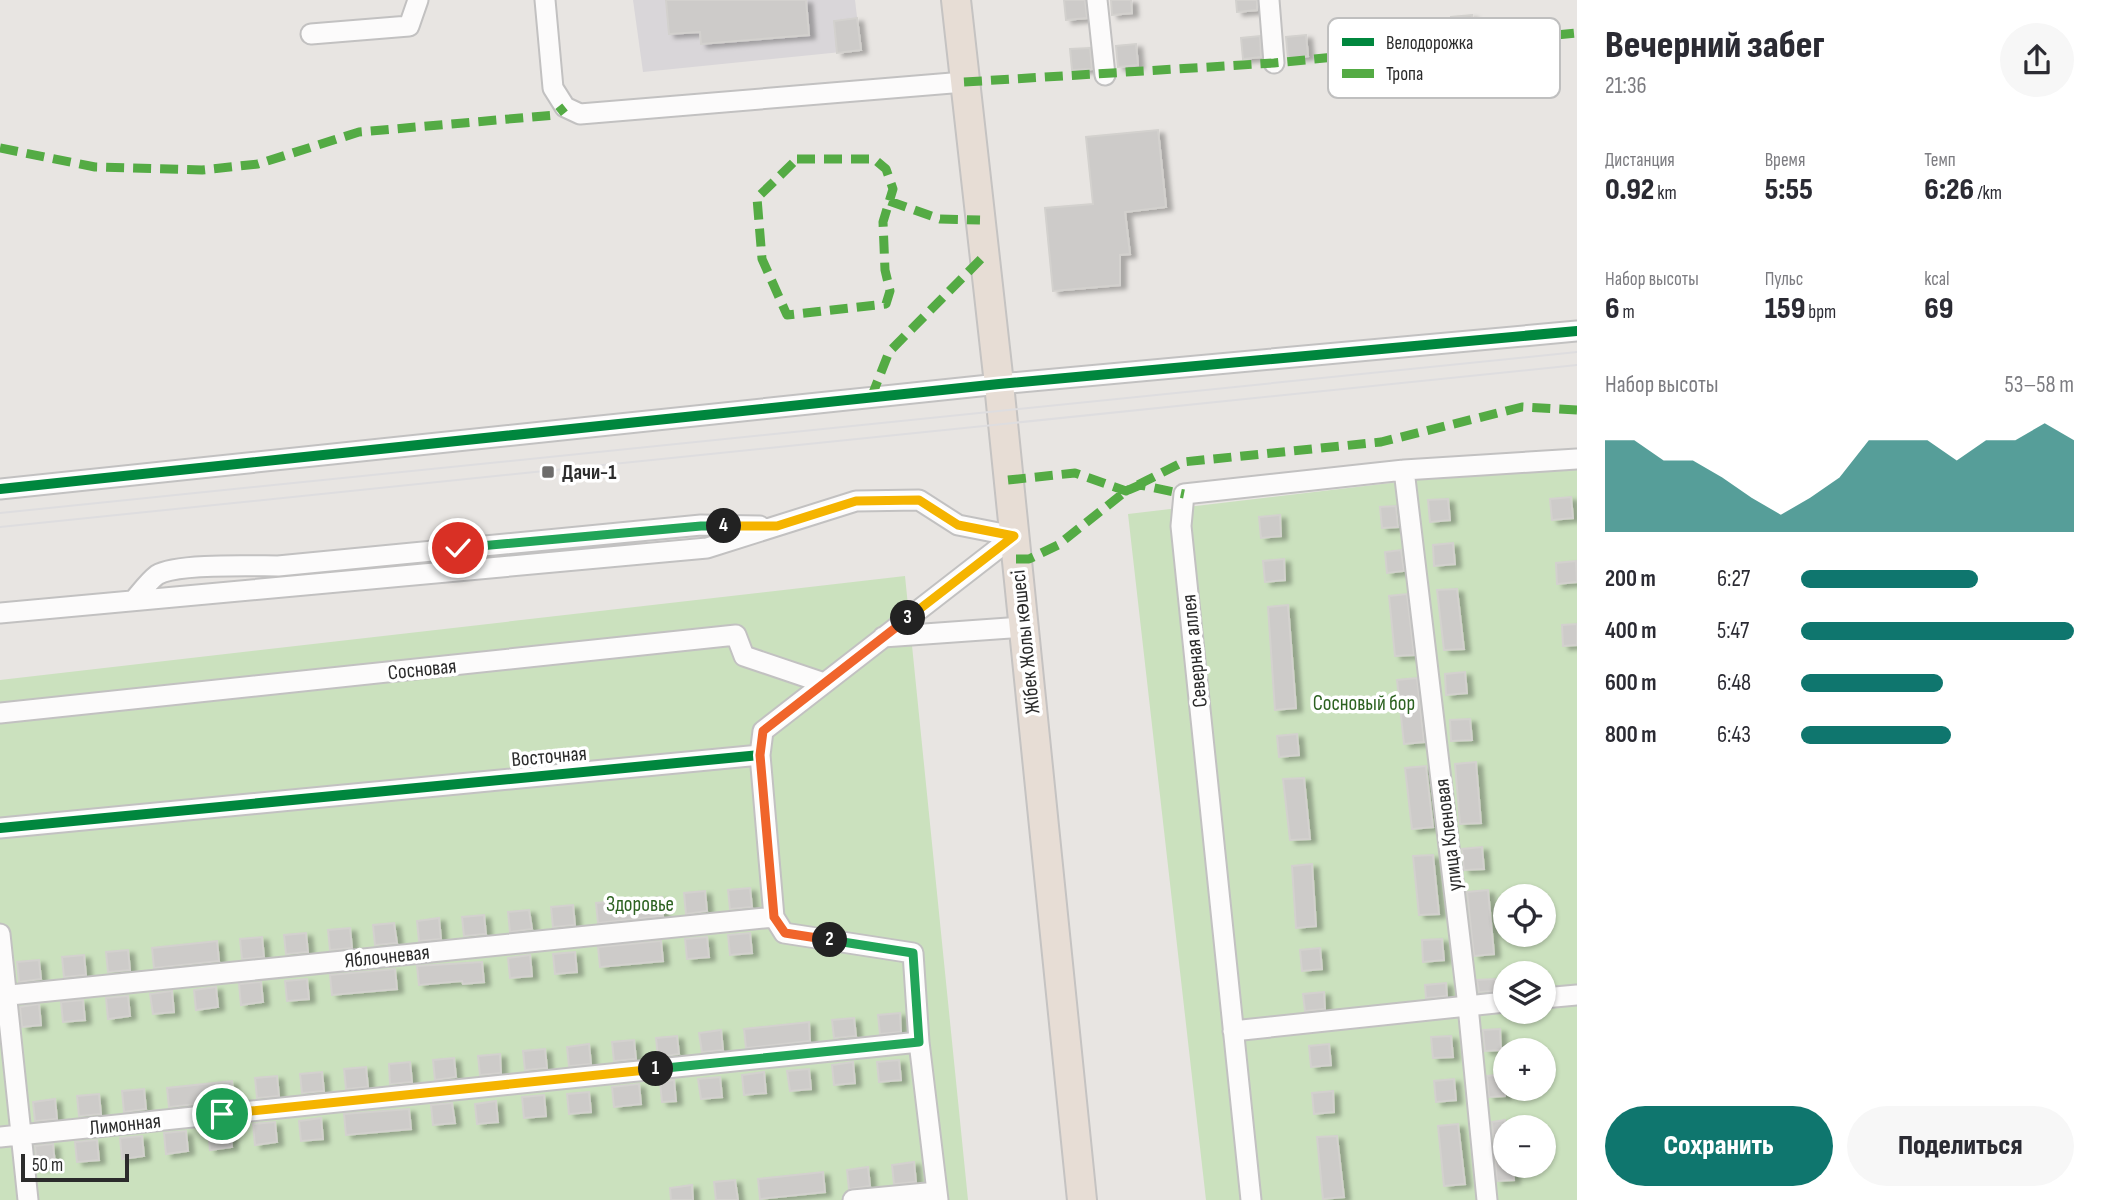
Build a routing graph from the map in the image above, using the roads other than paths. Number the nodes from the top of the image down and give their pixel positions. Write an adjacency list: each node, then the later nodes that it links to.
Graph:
1 (418, 0): 6 (street)
2 (545, 0): 9 (street)
3 (956, 0): 9 (highway, Жібек Жолы көшесі)
4 (1097, 0): 8 (street)
5 (1269, 0): 7 (street)
6 (311, 34)
7 (1274, 63)
8 (1105, 75)
9 (964, 82): 11 (highway, Жібек Жолы көшесі)
10 (1577, 331): 11 (street)
11 (999, 384): 14 (street); 15 (highway, Жібек Жолы көшесі)
12 (1577, 458): 13 (street, Северная аллея)
13 (1404, 470): 29 (street, улица Кленовая); 30 (street, Северная аллея)
14 (0, 489)
15 (1014, 536): 16 (street); 17 (highway, Жібек Жолы көшесі); 18 (street)
16 (0, 612)
17 (1023, 627): 18 (street); 37 (highway, Жібек Жолы көшесі)
18 (883, 637): 19 (street)
19 (824, 683): 20 (street, Сосновая); 21 (street)
20 (0, 713)
21 (760, 755): 22 (street, Восточная); 23 (street)
22 (0, 828)
23 (774, 917): 25 (street, Яблочневая); 31 (street)
24 (0, 934): 25 (street)
25 (3, 995): 32 (street)
26 (1577, 995): 27 (street)
27 (1556, 997)
28 (1493, 1003): 29 (street)
29 (1468, 1006): 30 (street); 39 (street, улица Кленовая)
30 (1233, 1031): 38 (street, Северная аллея)
31 (919, 1042): 32 (street, Лимонная); 34 (street)
32 (22, 1135): 33 (street, Лимонная); 35 (street)
33 (0, 1137)
34 (938, 1196): 36 (street)
35 (28, 1200)
36 (853, 1200)
37 (1082, 1200)
38 (1251, 1200)
39 (1487, 1200)

